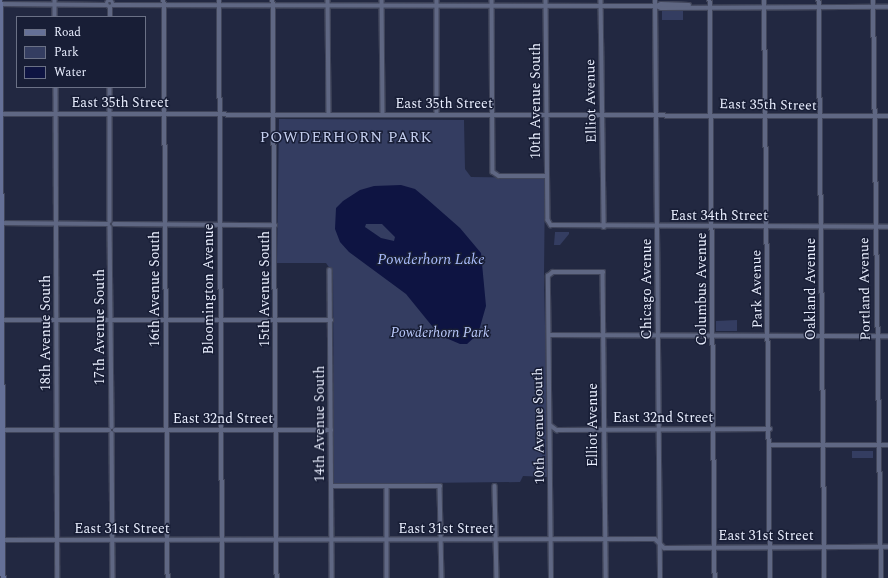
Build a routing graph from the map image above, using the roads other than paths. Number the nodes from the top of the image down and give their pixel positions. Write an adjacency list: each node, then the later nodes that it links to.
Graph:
1 (0, 0): 17 (main road)
2 (55, 0): 19 (street)
3 (164, 0): 20 (street, 16th Avenue South)
4 (273, 0): 21 (street, 15th Avenue South)
5 (328, 0): 22 (street)
6 (382, 0): 23 (street)
7 (437, 0): 24 (street)
8 (492, 0): 25 (street)
9 (546, 0): 26 (street, 10th Avenue South)
10 (601, 0): 27 (street, Elliot Avenue)
11 (655, 0): 28 (street, Chicago Avenue)
12 (710, 0): 29 (street, Columbus Avenue)
13 (764, 0): 30 (street, Park Avenue)
14 (819, 0): 31 (street, Oakland Avenue)
15 (873, 0): 32 (street, Portland Avenue)
16 (219, 2): 20 (street); 21 (street); 42 (street, Bloomington Avenue)
17 (0, 4): 19 (street); 38 (main road)
18 (110, 4): 19 (street); 20 (street); 35 (street)
19 (55, 5): 34 (street)
20 (164, 5): 41 (street, 16th Avenue South)
21 (273, 5): 22 (street); 43 (street, 15th Avenue South)
22 (328, 5): 23 (street); 44 (street)
23 (382, 5): 24 (street); 45 (street)
24 (437, 5): 25 (street); 46 (street)
25 (492, 5): 26 (street); 47 (street)
26 (546, 6): 27 (street); 48 (street, 10th Avenue South)
27 (601, 6): 28 (street); 50 (street, Elliot Avenue)
28 (656, 6): 29 (street); 51 (street, Chicago Avenue)
29 (710, 6): 30 (street); 49 (street, Columbus Avenue)
30 (764, 6): 31 (street); 52 (street, Park Avenue)
31 (819, 7): 32 (street); 53 (street, Oakland Avenue)
32 (873, 7): 33 (street); 54 (street, Portland Avenue)
33 (888, 7)
34 (55, 16)
35 (110, 16)
36 (56, 88): 39 (street, 18th Avenue South)
37 (110, 88): 40 (street, 17th Avenue South)
38 (1, 114): 39 (street, East 35th Street); 57 (main road)
39 (56, 114): 40 (street, East 35th Street); 58 (street, 18th Avenue South)
40 (110, 114): 41 (street, East 35th Street); 59 (street, 17th Avenue South)
41 (165, 114): 42 (street, East 35th Street); 60 (street, 16th Avenue South)
42 (219, 114): 43 (street, East 35th Street); 61 (street, Bloomington Avenue)
43 (274, 115): 44 (street, East 35th Street); 62 (street, 15th Avenue South)
44 (329, 115): 45 (street, East 35th Street)
45 (383, 115): 46 (street, East 35th Street)
46 (437, 115): 47 (street, East 35th Street)
47 (493, 115): 48 (street, East 35th Street); 56 (street)
48 (547, 115): 50 (street, East 35th Street); 56 (street, 10th Avenue South)
49 (711, 115): 51 (street, East 35th Street); 52 (street, East 35th Street); 66 (street, Columbus Avenue)
50 (602, 116): 51 (street, East 35th Street); 64 (street, Elliot Avenue)
51 (657, 116): 65 (street, Chicago Avenue)
52 (765, 116): 53 (street, East 35th Street); 67 (street, Park Avenue)
53 (820, 116): 54 (street, East 35th Street); 68 (street, Oakland Avenue)
54 (874, 116): 55 (street, East 35th Street); 69 (street, Portland Avenue)
55 (888, 116)
56 (548, 176): 63 (street, 10th Avenue South)
57 (1, 223): 58 (street); 74 (main road)
58 (56, 224): 59 (street); 75 (street, 18th Avenue South)
59 (110, 224): 60 (street); 76 (street, 17th Avenue South)
60 (165, 224): 61 (street); 77 (street, 16th Avenue South)
61 (220, 224): 62 (street); 78 (street, Bloomington Avenue)
62 (275, 225): 73 (street, 15th Avenue South)
63 (551, 225): 64 (street, East 34th Street)
64 (604, 226): 65 (street, East 34th Street)
65 (658, 226): 66 (street, East 34th Street); 82 (street, Chicago Avenue)
66 (712, 226): 67 (street, East 34th Street); 83 (street, Columbus Avenue)
67 (767, 226): 68 (street, East 34th Street); 84 (street, Park Avenue)
68 (822, 227): 69 (street, East 34th Street); 85 (street, Oakland Avenue)
69 (876, 227): 70 (street, East 34th Street); 86 (street, Portland Avenue)
70 (888, 227)
71 (330, 270): 79 (street, 14th Avenue South)
72 (549, 274): 80 (street, 10th Avenue South); 81 (street, Elliot Avenue)
73 (275, 319): 78 (street); 79 (street); 90 (street, 15th Avenue South)
74 (1, 320): 75 (street); 95 (main road)
75 (57, 320): 76 (street); 96 (street, 18th Avenue South)
76 (111, 320): 77 (street); 97 (street, 17th Avenue South)
77 (166, 320): 78 (street); 98 (street, 16th Avenue South)
78 (221, 320): 89 (street, Bloomington Avenue)
79 (331, 320): 99 (street, 14th Avenue South)
80 (549, 335): 81 (street); 88 (street, 10th Avenue South)
81 (604, 335): 82 (street); 91 (street, Elliot Avenue)
82 (658, 335): 83 (street); 92 (street, Chicago Avenue)
83 (713, 335): 84 (street); 93 (street, Columbus Avenue)
84 (768, 336): 85 (street); 94 (street, Park Avenue)
85 (822, 336): 86 (street); 104 (street, Oakland Avenue)
86 (877, 336): 87 (street); 105 (street, Portland Avenue)
87 (888, 336)
88 (550, 425): 100 (street); 101 (street, 10th Avenue South)
89 (221, 429): 90 (street, East 32nd Street); 98 (street, East 32nd Street); 113 (street, Bloomington Avenue)
90 (276, 429): 99 (street, East 32nd Street); 114 (street, 15th Avenue South)
91 (604, 429): 92 (street, East 32nd Street); 100 (street, East 32nd Street); 120 (street, Elliot Avenue)
92 (660, 429): 93 (street, East 32nd Street); 121 (street, Chicago Avenue)
93 (714, 429): 94 (street, East 32nd Street); 126 (street, Columbus Avenue)
94 (770, 429): 103 (street, Park Avenue)
95 (1, 430): 96 (street, East 32nd Street); 109 (main road)
96 (57, 430): 97 (street, East 32nd Street); 110 (street, 18th Avenue South)
97 (112, 430): 98 (street, East 32nd Street); 111 (street, 17th Avenue South)
98 (166, 430): 112 (street, 16th Avenue South)
99 (331, 430): 106 (street, 14th Avenue South)
100 (557, 430): 101 (street)
101 (550, 438): 119 (street, 10th Avenue South)
102 (888, 444): 105 (street)
103 (770, 445): 104 (street); 122 (street, Park Avenue)
104 (824, 445): 105 (street); 123 (street, Oakland Avenue)
105 (879, 445): 124 (street, Portland Avenue)
106 (332, 486): 107 (street); 115 (street, 14th Avenue South)
107 (386, 486): 116 (street); 117 (street)
108 (496, 486): 118 (street)
109 (1, 540): 110 (street, East 31st Street); 127 (main road)
110 (58, 540): 111 (street, East 31st Street); 128 (street, 18th Avenue South)
111 (112, 540): 112 (street, East 31st Street); 129 (street, 17th Avenue South)
112 (167, 540): 113 (street, East 31st Street); 130 (street, 16th Avenue South)
113 (222, 540): 114 (street, East 31st Street); 131 (street, Bloomington Avenue)
114 (277, 540): 115 (street, East 31st Street); 132 (street, 15th Avenue South)
115 (332, 540): 116 (street, East 31st Street); 133 (street, 14th Avenue South)
116 (386, 540): 117 (street, East 31st Street); 134 (street)
117 (441, 540): 118 (street, East 31st Street); 135 (street)
118 (496, 540): 119 (street, East 31st Street); 136 (street)
119 (551, 540): 120 (street, East 31st Street); 137 (street, 10th Avenue South)
120 (605, 540): 121 (street, East 31st Street); 138 (street, Elliot Avenue)
121 (660, 543): 126 (street, East 31st Street); 139 (street, Chicago Avenue)
122 (770, 547): 123 (street, East 31st Street); 126 (street, East 31st Street); 141 (street, Park Avenue)
123 (825, 547): 124 (street, East 31st Street); 142 (street, Oakland Avenue)
124 (880, 547): 125 (street, East 31st Street); 143 (street, Portland Avenue)
125 (888, 547)
126 (715, 548): 140 (street, Columbus Avenue)
127 (3, 578)
128 (58, 578)
129 (113, 578)
130 (168, 578)
131 (222, 578)
132 (277, 578)
133 (332, 578)
134 (387, 578)
135 (442, 578)
136 (497, 578)
137 (551, 578)
138 (606, 578)
139 (660, 578)
140 (715, 578)
141 (770, 578)
142 (825, 578)
143 (881, 578)

